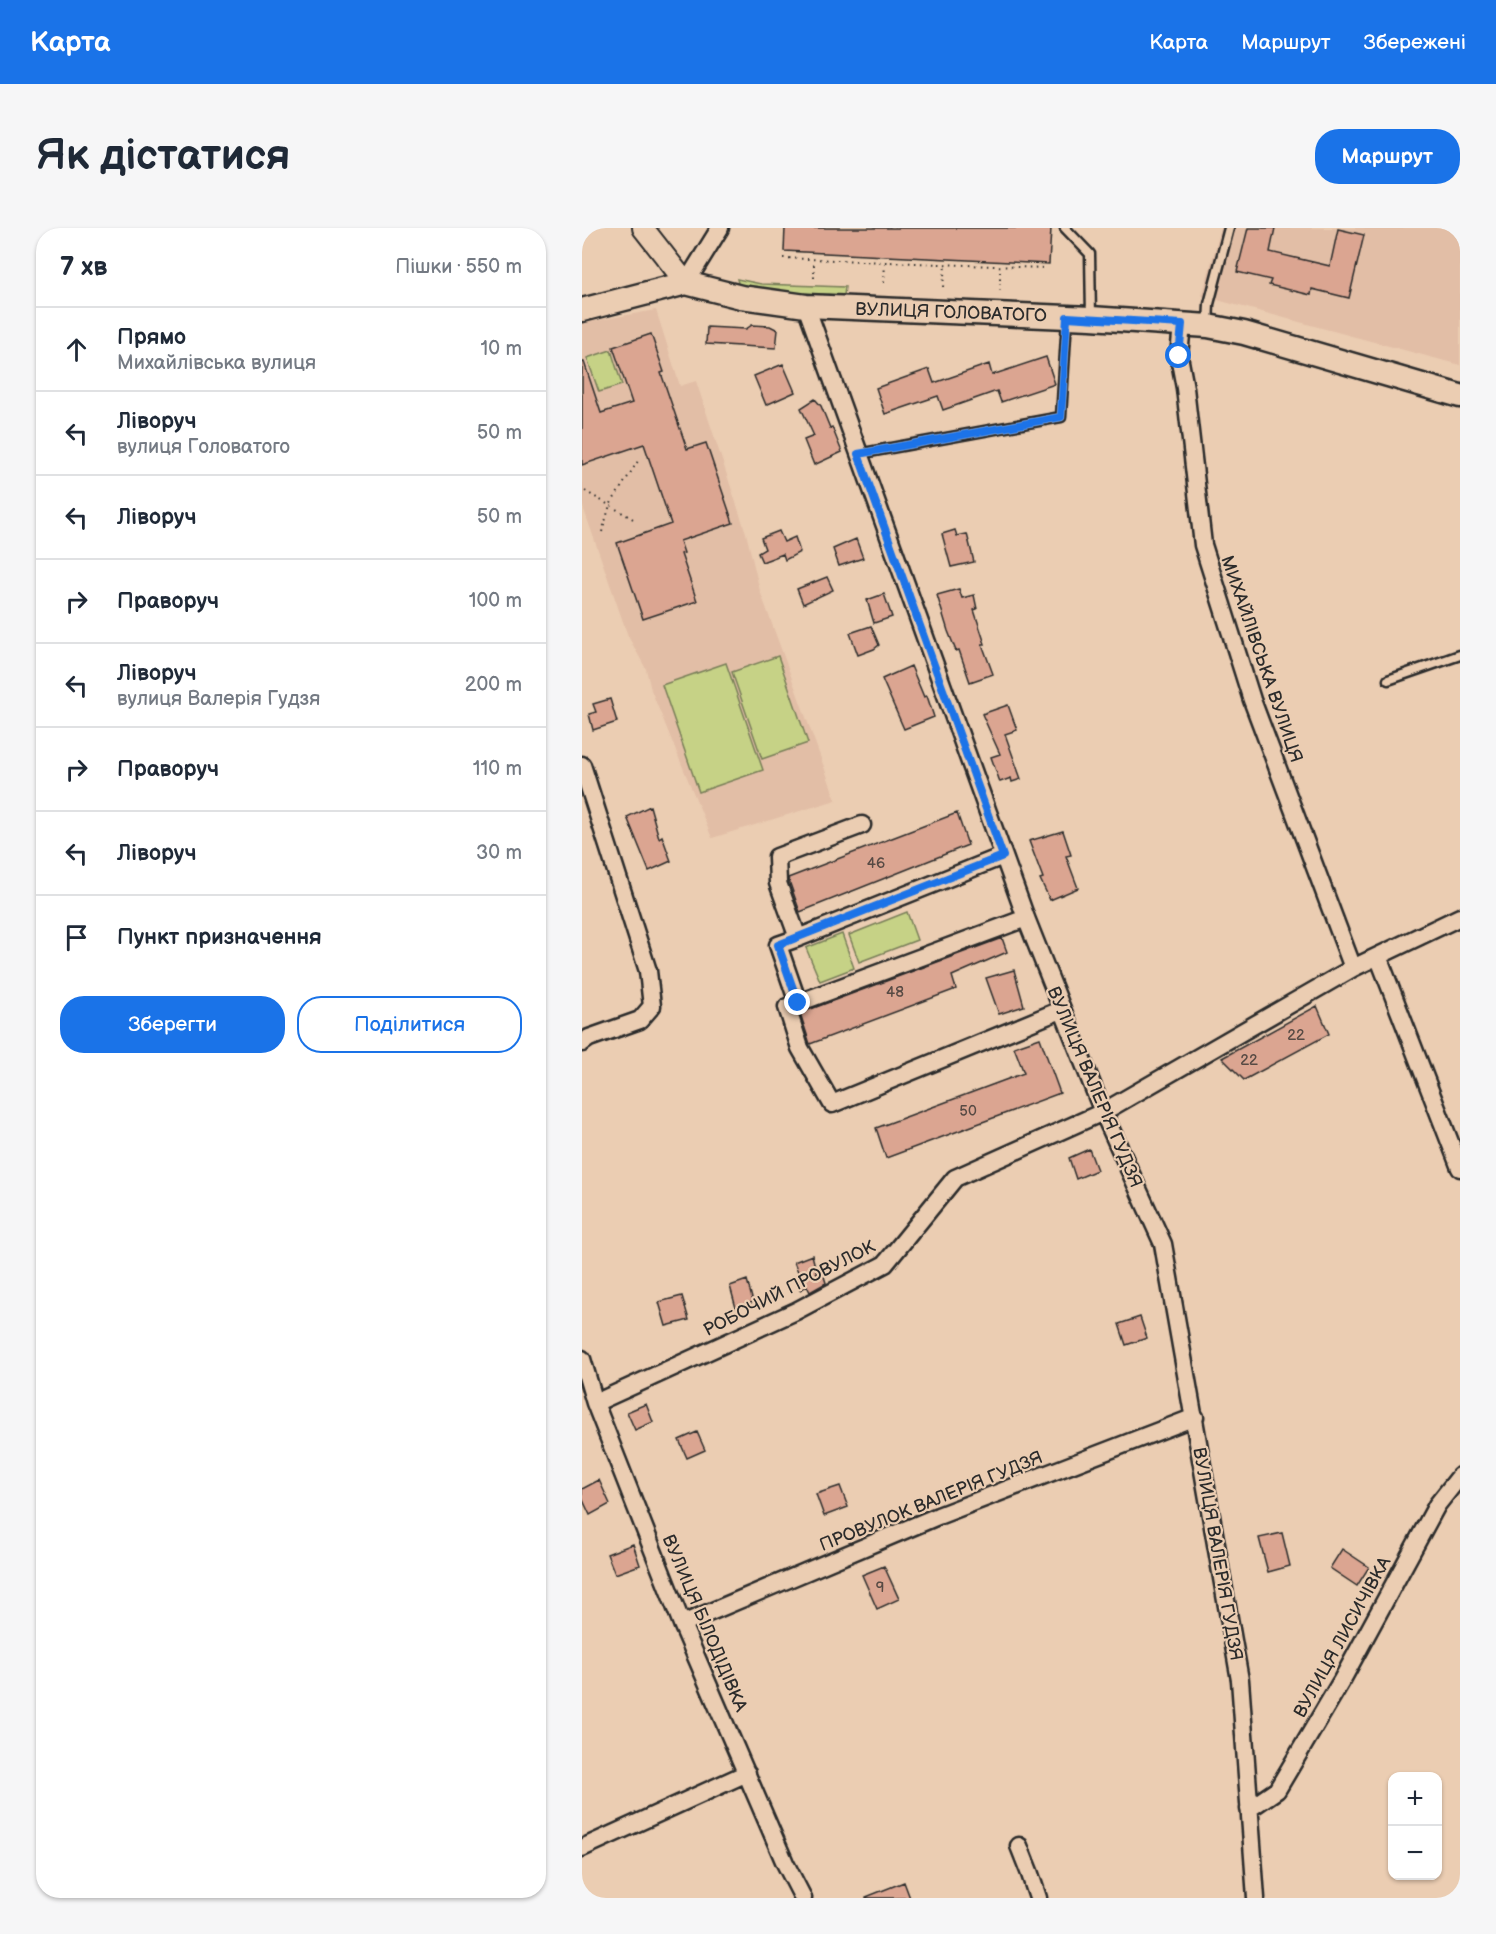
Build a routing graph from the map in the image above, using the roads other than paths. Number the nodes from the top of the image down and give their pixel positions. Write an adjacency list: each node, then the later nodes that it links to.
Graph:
1 (643, 228): 5 (street)
2 (720, 228): 5 (street)
3 (1065, 228): 9 (lane)
4 (1229, 228): 11 (lane)
5 (686, 283): 6 (main road, ВУЛИЦЯ ГОЛОВАТОГО); 7 (main road, ВУЛИЦЯ ГОЛОВАТОГО)
6 (806, 306): 8 (main road, ВУЛИЦЯ ГОЛОВАТОГО); 13 (street, ВУЛИЦЯ ВАЛЕРІЯ ГУДЗЯ)
7 (582, 310)
8 (1067, 317): 9 (main road, ВУЛИЦЯ ГОЛОВАТОГО); 13 (lane)
9 (1091, 318): 10 (main road, ВУЛИЦЯ ГОЛОВАТОГО)
10 (1182, 324): 11 (main road, ВУЛИЦЯ ГОЛОВАТОГО); 23 (street, МИХАЙЛІВСЬКА ВУЛИЦЯ)
11 (1208, 326): 12 (main road, ВУЛИЦЯ ГОЛОВАТОГО)
12 (1460, 396)
13 (858, 454): 18 (street, ВУЛИЦЯ ВАЛЕРІЯ ГУДЗЯ)
14 (1460, 655): 15 (lane)
15 (1388, 680)
16 (582, 765): 26 (street)
17 (862, 825): 21 (street)
18 (1003, 856): 20 (street, ВУЛИЦЯ ВАЛЕРІЯ ГУДЗЯ); 21 (street)
19 (1460, 917): 22 (street)
20 (1026, 918): 24 (street); 25 (street, ВУЛИЦЯ ВАЛЕРІЯ ГУДЗЯ)
21 (798, 938): 24 (street)
22 (1378, 956): 23 (street); 28 (street)
23 (1353, 968): 27 (street, РОБОЧИЙ ПРОВУЛОК)
24 (798, 1003): 25 (street)
25 (1061, 1010): 27 (street, ВУЛИЦЯ ВАЛЕРІЯ ГУДЗЯ)
26 (582, 1043)
27 (1103, 1112): 30 (street, РОБОЧИЙ ПРОВУЛОК); 31 (street, ВУЛИЦЯ ВАЛЕРІЯ ГУДЗЯ)
28 (1460, 1168)
29 (582, 1359): 30 (street, ВУЛИЦЯ БІЛОДІДІВКА)
30 (595, 1403): 33 (street, ВУЛИЦЯ БІЛОДІДІВКА)
31 (1195, 1417): 33 (street, ПРОВУЛОК ВАЛЕРІЯ ГУДЗЯ); 35 (street, ВУЛИЦЯ ВАЛЕРІЯ ГУДЗЯ)
32 (1460, 1476): 35 (street, ВУЛИЦЯ ЛИСИЧІВКА)
33 (682, 1624): 34 (street, ВУЛИЦЯ БІЛОДІДІВКА)
34 (747, 1773): 37 (street); 38 (street, ВУЛИЦЯ БІЛОДІДІВКА)
35 (1249, 1809): 40 (street, ВУЛИЦЯ ВАЛЕРІЯ ГУДЗЯ)
36 (1018, 1846): 39 (street)
37 (582, 1848)
38 (803, 1898)
39 (1038, 1898)
40 (1256, 1898)

